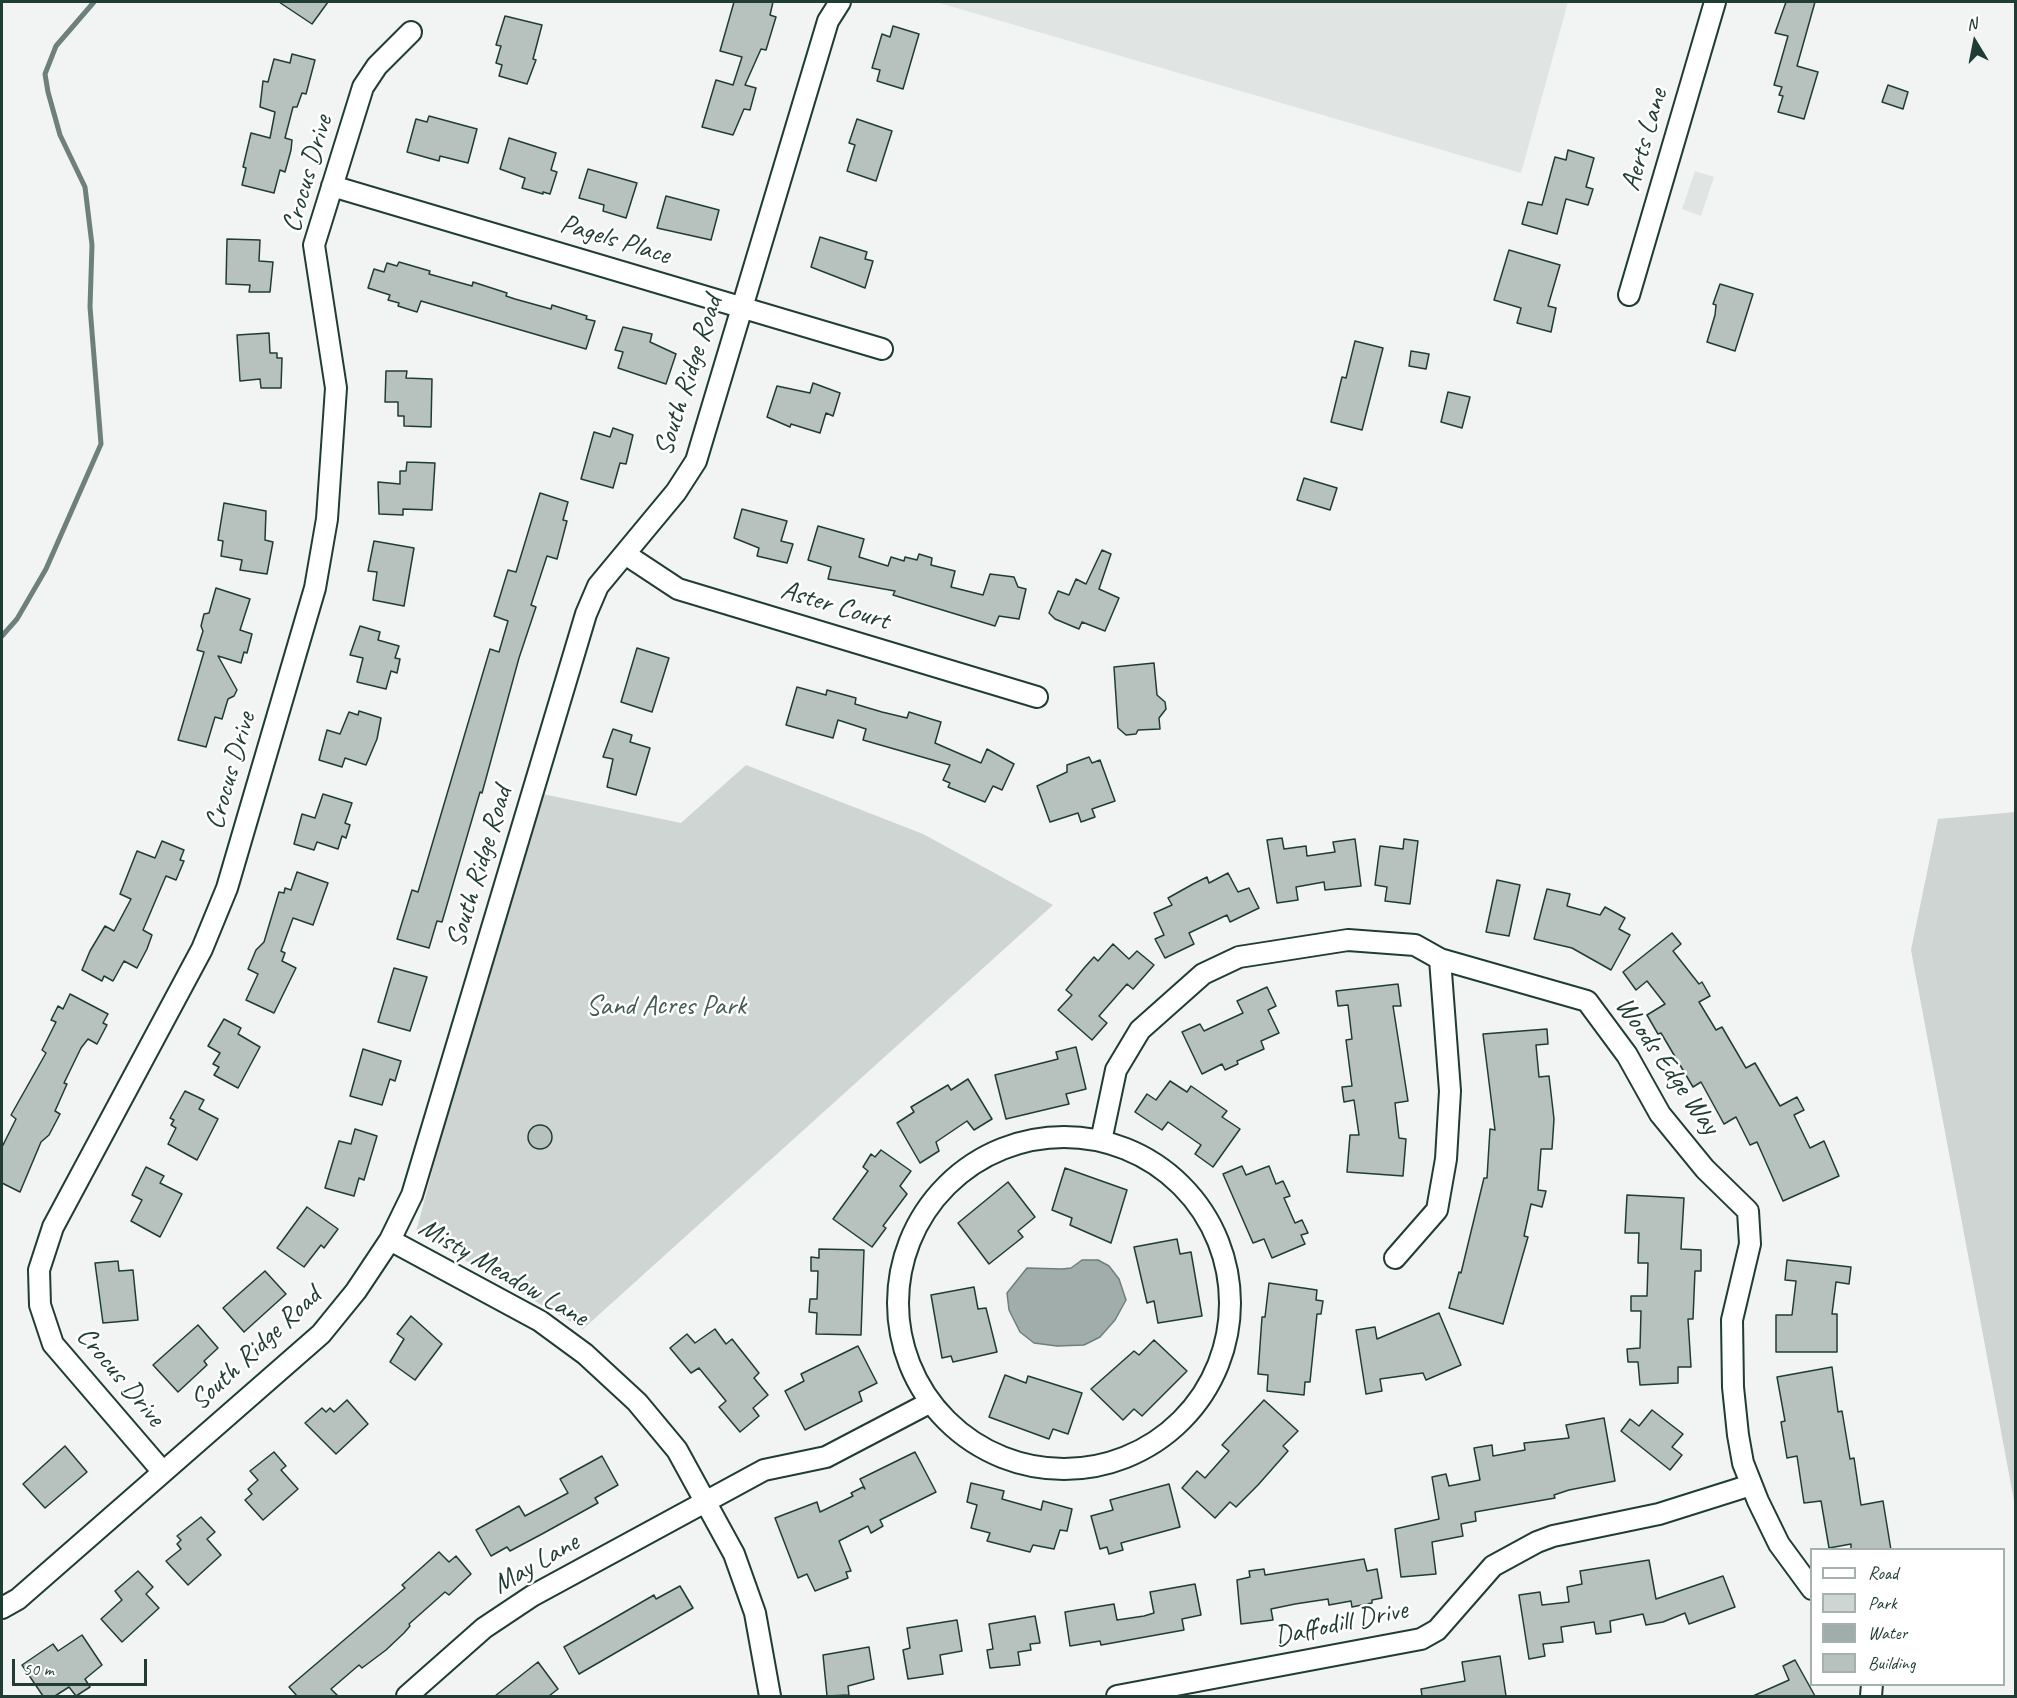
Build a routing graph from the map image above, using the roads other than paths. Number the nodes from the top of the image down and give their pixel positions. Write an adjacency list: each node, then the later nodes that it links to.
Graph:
1 (840, 2): 3 (street, South Ridge Road)
2 (1715, 2): 6 (street, Aerts Lane)
3 (829, 11): 7 (street, South Ridge Road)
4 (411, 32): 5 (street, Crocus Drive)
5 (332, 186): 7 (street, Pagels Place); 16 (street, Crocus Drive)
6 (1629, 295)
7 (742, 308): 8 (street, Pagels Place); 9 (street, South Ridge Road)
8 (882, 349)
9 (625, 554): 10 (street, Aster Court); 13 (street, South Ridge Road)
10 (1037, 697)
11 (1440, 959): 12 (street, Woods Edge Way); 14 (street); 17 (street, Woods Edge Way)
12 (1101, 1141): 15 (street); 15 (street)
13 (390, 1240): 16 (street, South Ridge Road); 18 (street, Misty Meadow Lane)
14 (1395, 1258)
15 (929, 1403): 18 (street, May Lane)
16 (163, 1472): 20 (street, South Ridge Road)
17 (1751, 1485): 19 (street, Woods Edge Way); 23 (street, Daffodill Drive)
18 (707, 1501): 21 (street, May Lane); 22 (street, Misty Meadow Lane)
19 (1810, 1586)
20 (2, 1608)
21 (407, 1696)
22 (770, 1696)
23 (1117, 1696)

